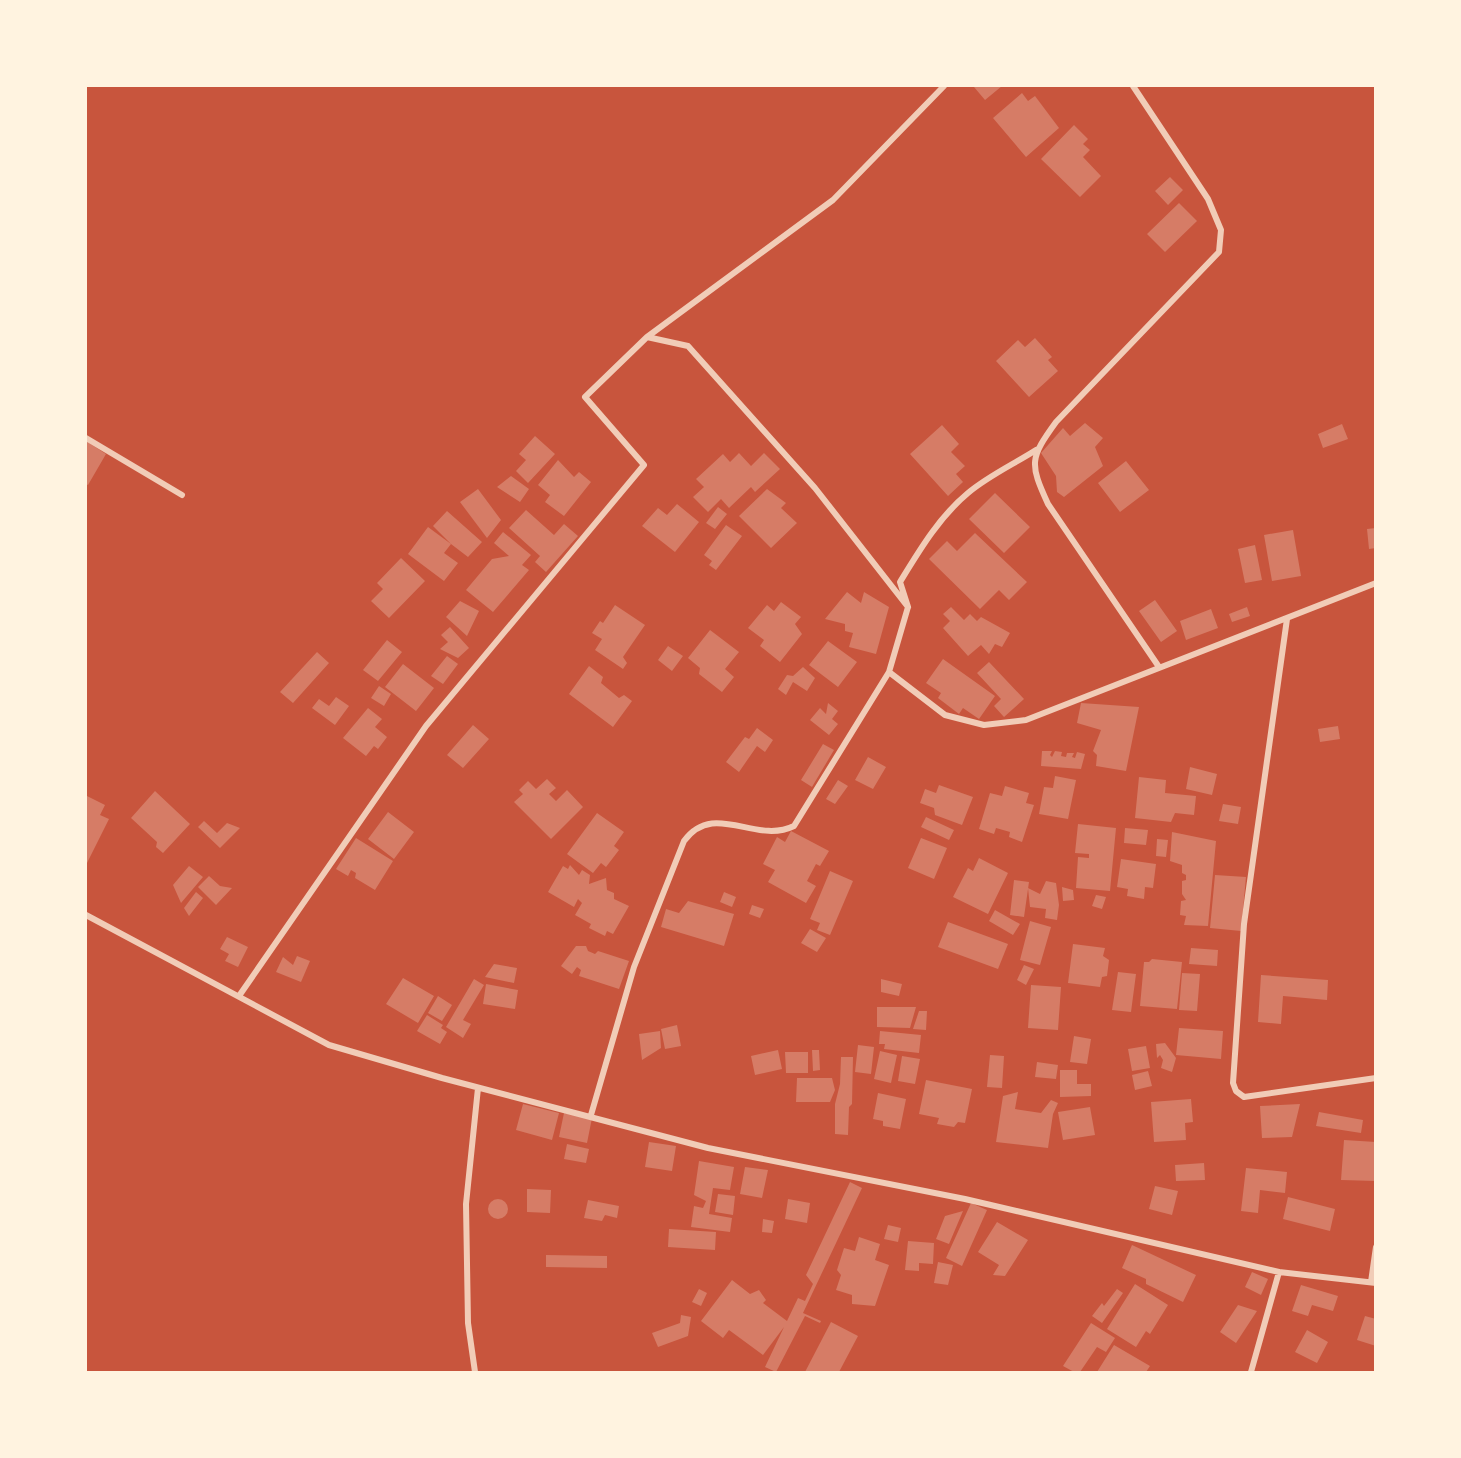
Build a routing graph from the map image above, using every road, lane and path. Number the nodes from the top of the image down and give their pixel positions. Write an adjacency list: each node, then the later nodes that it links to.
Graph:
1 (944, 86): 3 (street)
2 (1133, 86): 5 (street)
3 (647, 336): 8 (street); 13 (street)
4 (86, 438): 6 (street)
5 (1036, 450): 8 (street); 10 (street)
6 (182, 495)
7 (1376, 583): 9 (street)
8 (908, 606): 11 (street)
9 (1287, 619): 10 (street); 14 (street)
10 (1159, 667): 11 (street)
11 (889, 672): 16 (street)
12 (86, 915): 13 (street)
13 (239, 996): 15 (street)
14 (1376, 1078)
15 (478, 1088): 16 (street); 20 (street)
16 (591, 1115): 18 (street)
17 (1376, 1247): 19 (street)
18 (1279, 1272): 19 (street); 21 (street)
19 (1373, 1283)
20 (476, 1372)
21 (1251, 1372)

